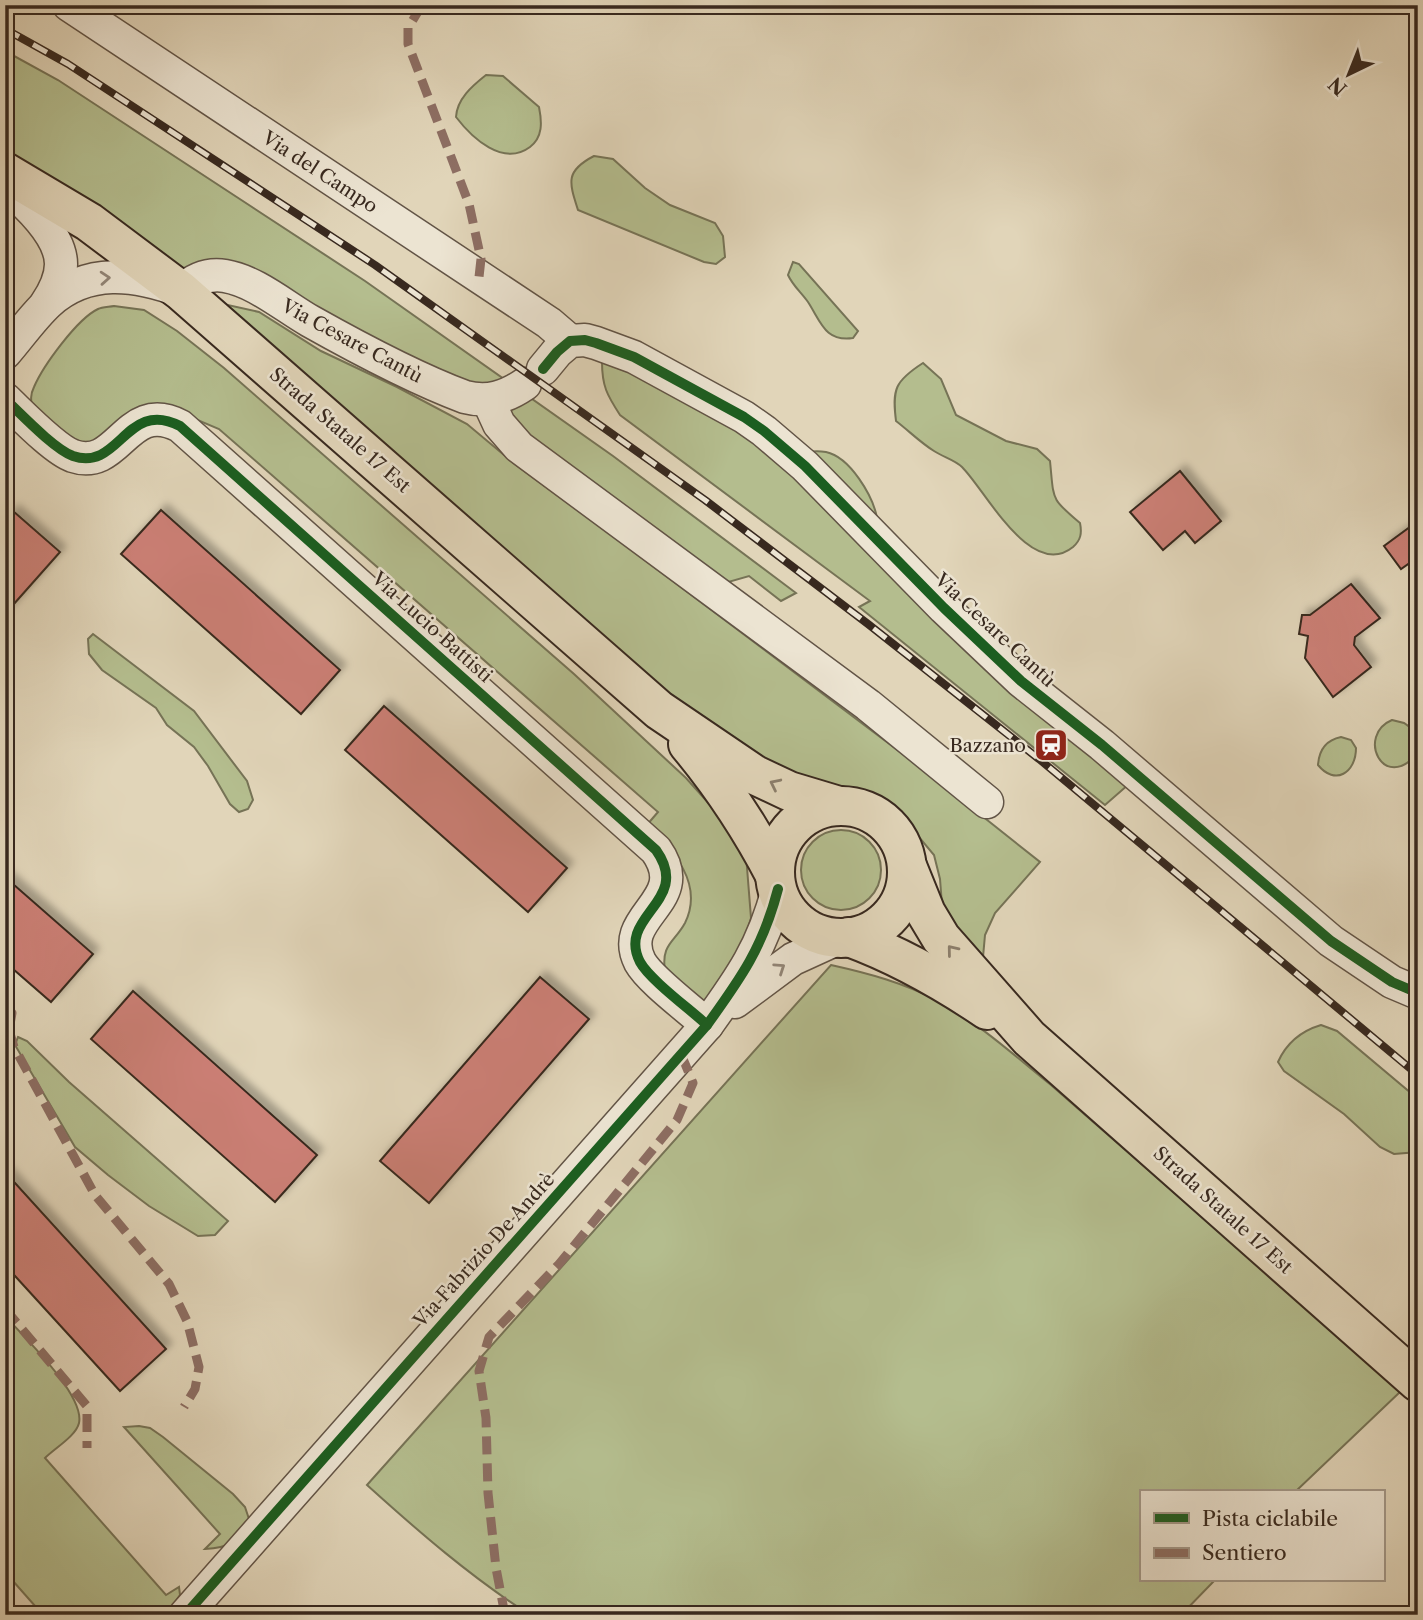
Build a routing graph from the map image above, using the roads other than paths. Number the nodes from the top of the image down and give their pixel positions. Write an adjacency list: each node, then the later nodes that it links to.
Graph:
1 (69, 5): 6 (street, Via del Campo)
2 (5, 172): 4 (main road, Strada Statale 17 Est)
3 (5, 186): 5 (street)
4 (181, 291): 5 (street, one-way to 4); 9 (street, Via Cesare Cantù); 10 (main road, Strada Statale 17 Est)
5 (45, 306): 7 (street)
6 (570, 341): 9 (street); 16 (street, Via Cesare Cantù)
7 (5, 354)
8 (5, 399): 17 (street, Via Lucio Battisti)
9 (488, 400): 11 (street)
10 (659, 710): 12 (main road, Strada Statale 17 Est, one-way to 10); 14 (main road, Strada Statale 17 Est)
11 (987, 802)
12 (839, 806): 13 (main road); 14 (main road)
13 (907, 866): 15 (main road); 18 (main road, Strada Statale 17 Est, one-way to 13)
14 (776, 882): 15 (main road); 17 (street, Via Fabrizio De Andrè)
15 (844, 937): 17 (street, Via Fabrizio De Andrè, one-way to 15); 18 (main road, Strada Statale 17 Est)
16 (1418, 993)
17 (707, 1026): 20 (street, Via Fabrizio De Andrè)
18 (1029, 1038): 19 (main road, Strada Statale 17 Est)
19 (1418, 1382)
20 (185, 1615)

